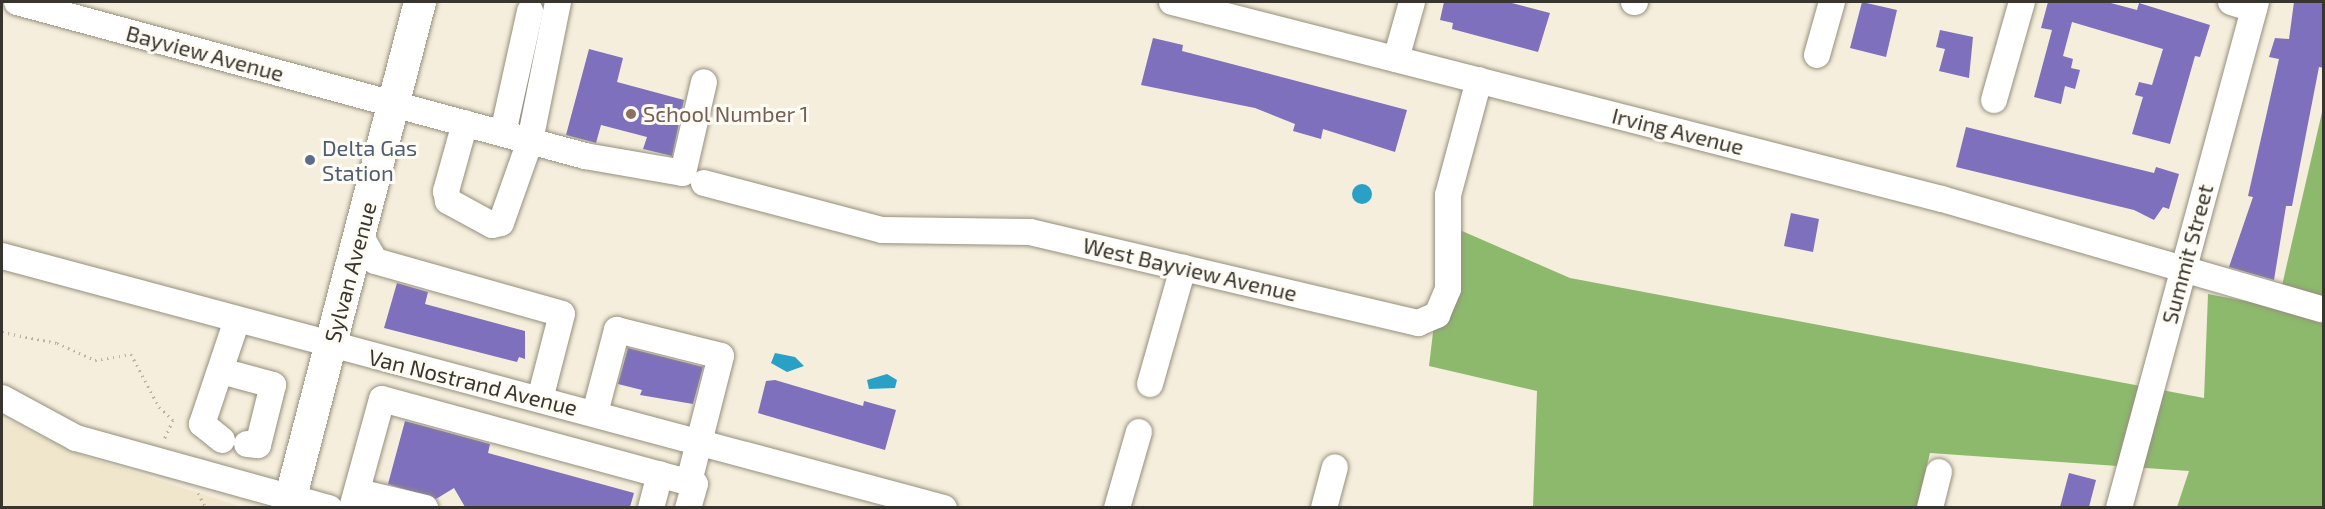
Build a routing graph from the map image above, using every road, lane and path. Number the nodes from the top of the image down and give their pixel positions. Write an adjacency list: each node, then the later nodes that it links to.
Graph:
1 (17, 2): 16 (street, Bayview Avenue)
2 (420, 2): 16 (main road, Sylvan Avenue)
3 (558, 2): 19 (street)
4 (1172, 2): 9 (street, Irving Avenue)
5 (1412, 2): 12 (street)
6 (1832, 2): 11 (street)
7 (2022, 2): 15 (street)
8 (2247, 4): 23 (street, Summit Street)
9 (1216, 7): 12 (street, Irving Avenue)
10 (530, 11): 18 (street)
11 (1817, 55)
12 (1396, 59): 13 (street, Irving Avenue)
13 (1479, 80): 23 (street, Irving Avenue); 24 (street, West Bayview Avenue)
14 (704, 82): 19 (street)
15 (1994, 100)
16 (394, 104): 17 (street); 21 (main road, Sylvan Avenue)
17 (465, 123): 18 (street); 19 (street)
18 (503, 134): 19 (street)
19 (530, 141)
20 (704, 183): 24 (street, West Bayview Avenue)
21 (360, 235): 28 (main road, Sylvan Avenue); 32 (street)
22 (2, 256): 26 (street, Van Nostrand Avenue)
23 (2184, 266): 25 (street, Irving Avenue); 56 (street, Summit Street)
24 (1183, 268): 30 (street)
25 (2321, 309)
26 (237, 320): 28 (street, Van Nostrand Avenue); 29 (street)
27 (2, 333): 38 (path)
28 (331, 346): 32 (street, Van Nostrand Avenue); 45 (main road, Sylvan Avenue)
29 (221, 371): 35 (street); 37 (street)
30 (1150, 384)
31 (2, 398): 38 (street)
32 (540, 399): 33 (street, Van Nostrand Avenue)
33 (595, 413): 36 (street, Van Nostrand Avenue); 36 (street)
34 (1139, 432): 53 (street)
35 (222, 440)
36 (700, 443): 42 (street); 46 (street, Van Nostrand Avenue)
37 (247, 444)
38 (158, 460): 45 (street)
39 (1335, 467): 54 (street)
40 (1939, 472): 55 (street)
41 (660, 474): 42 (street); 44 (street); 50 (street)
42 (689, 482): 51 (street)
43 (198, 493): 47 (path)
44 (355, 500): 49 (street)
45 (290, 501): 48 (street)
46 (893, 501): 52 (street, Van Nostrand Avenue)
47 (206, 507)
48 (329, 507)
49 (424, 507)
50 (651, 507)
51 (688, 507)
52 (944, 507)
53 (1117, 507)
54 (1324, 507)
55 (1930, 507)
56 (2119, 507)

